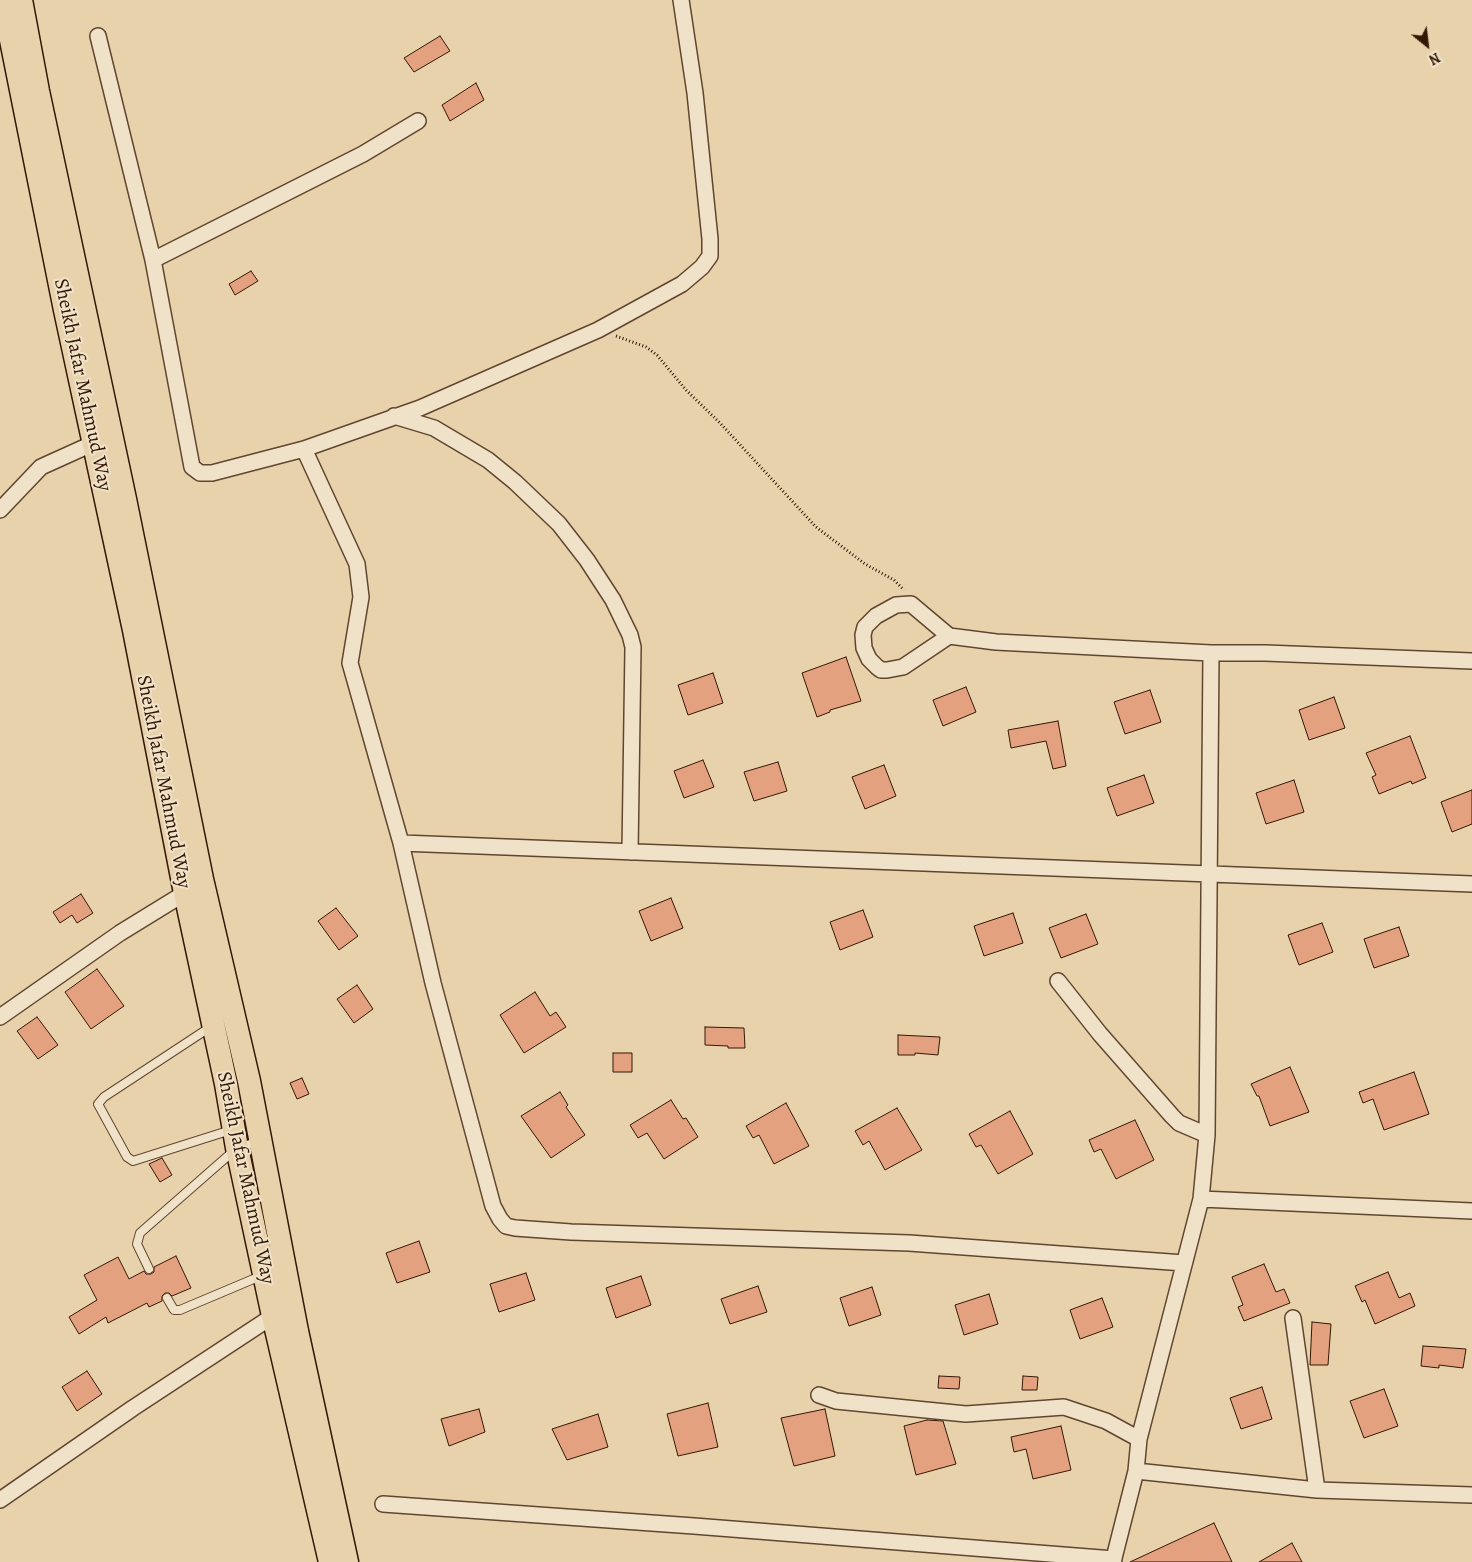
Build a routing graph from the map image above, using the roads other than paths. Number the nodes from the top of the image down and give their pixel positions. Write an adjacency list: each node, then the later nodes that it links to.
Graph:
1 (3, 0): 8 (main road, Sheikh Jafar Mahmud Way)
2 (21, 0): 24 (main road, Sheikh Jafar Mahmud Way)
3 (681, 0): 7 (street)
4 (98, 36): 6 (street)
5 (418, 120): 6 (street)
6 (153, 260): 9 (street)
7 (394, 416): 9 (street); 15 (street)
8 (94, 443): 10 (street); 18 (main road, Sheikh Jafar Mahmud Way)
9 (304, 449): 14 (street)
10 (0, 510)
11 (949, 636): 11 (street); 12 (street)
12 (1212, 653): 13 (street); 16 (street)
13 (1472, 660)
14 (401, 843): 15 (street); 27 (street)
15 (630, 852): 16 (street)
16 (1208, 872): 17 (street); 22 (street)
17 (1472, 884)
18 (185, 894): 20 (street); 21 (main road, Sheikh Jafar Mahmud Way)
19 (1058, 981): 22 (street)
20 (0, 1017)
21 (214, 1025): 23 (main road, Sheikh Jafar Mahmud Way); 23 (lane)
22 (1207, 1136): 25 (street)
23 (236, 1138): 24 (lane); 28 (lane); 29 (main road, Sheikh Jafar Mahmud Way)
24 (262, 1140): 42 (main road, Sheikh Jafar Mahmud Way)
25 (1201, 1199): 26 (street); 27 (street)
26 (1472, 1211)
27 (1184, 1263): 34 (street)
28 (150, 1269)
29 (265, 1275): 30 (lane); 31 (main road, Sheikh Jafar Mahmud Way)
30 (167, 1298)
31 (273, 1316): 38 (street); 41 (main road, Sheikh Jafar Mahmud Way)
32 (1293, 1318): 36 (street)
33 (819, 1394): 34 (street)
34 (1139, 1439): 35 (street)
35 (1136, 1471): 36 (street); 40 (street)
36 (1318, 1490): 37 (street)
37 (1472, 1495)
38 (0, 1500)
39 (382, 1504): 40 (street)
40 (1114, 1560)
41 (330, 1562)
42 (346, 1562)

